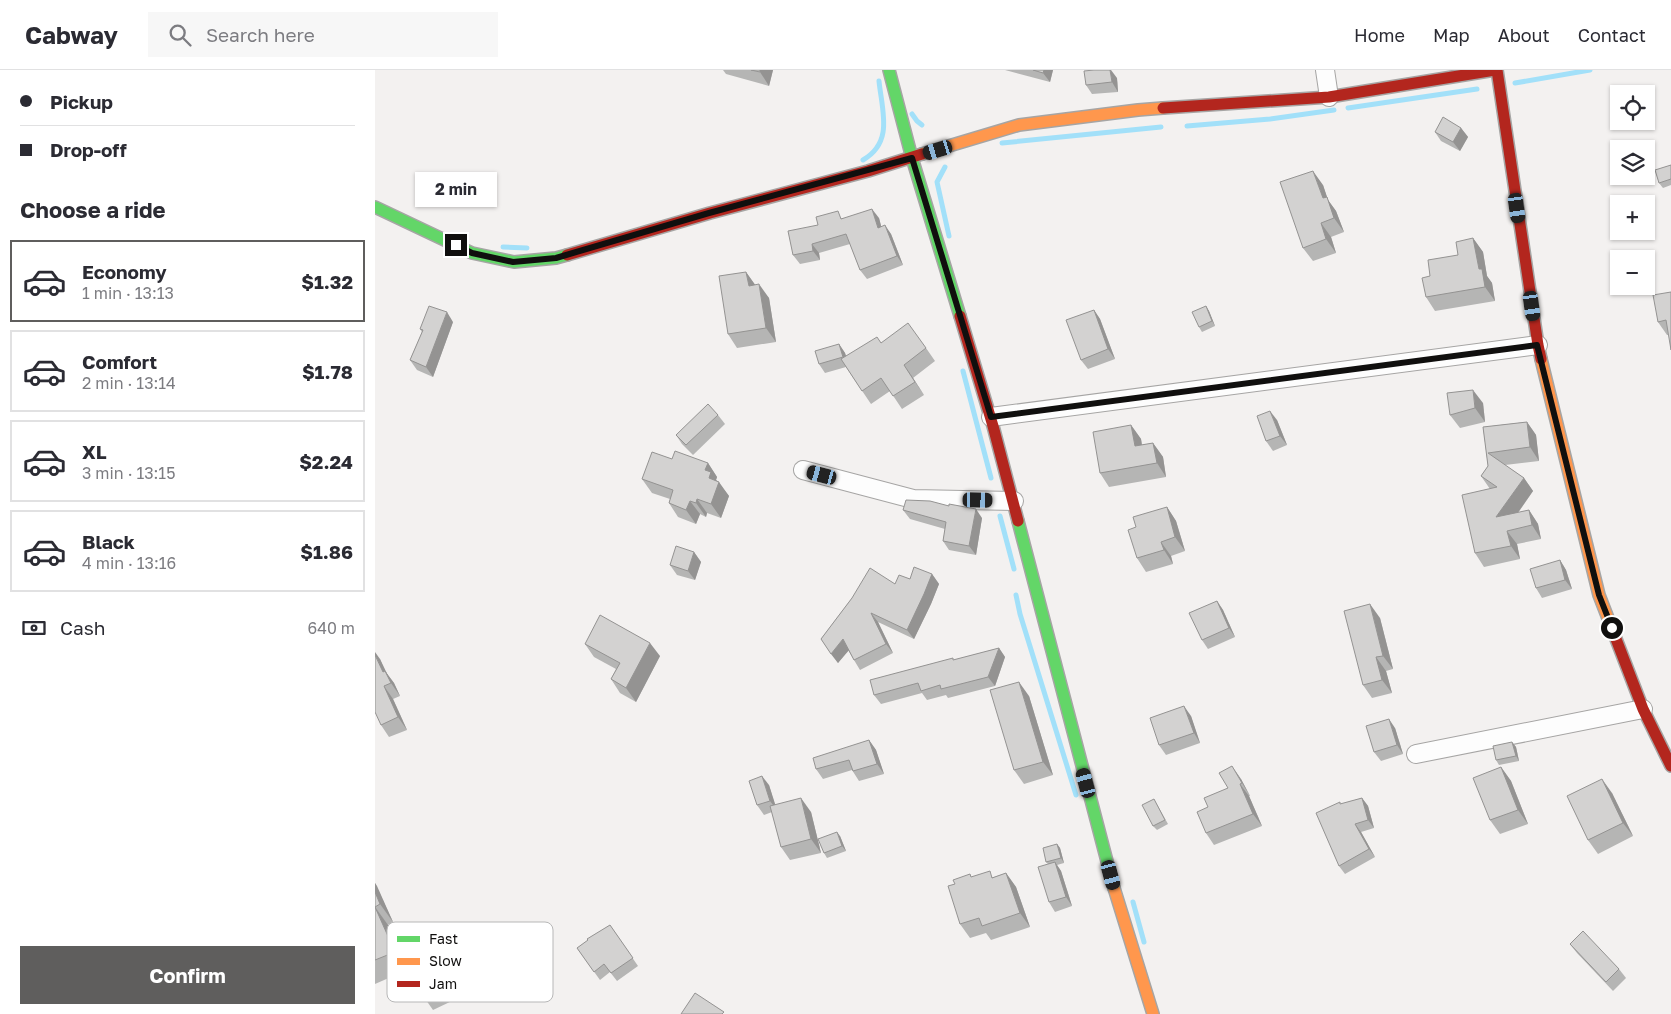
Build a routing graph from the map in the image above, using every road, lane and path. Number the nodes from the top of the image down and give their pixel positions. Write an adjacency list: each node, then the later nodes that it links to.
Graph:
1 (889, 70): 5 (street)
2 (1325, 70): 4 (street)
3 (1496, 70): 4 (street); 7 (street)
4 (1329, 97): 5 (street)
5 (912, 158): 6 (street); 8 (street)
6 (375, 208)
7 (1537, 345): 8 (street); 11 (street)
8 (991, 417): 10 (street)
9 (803, 470): 10 (street)
10 (1014, 501): 14 (street)
11 (1643, 709): 12 (street); 13 (street)
12 (1416, 754)
13 (1671, 766)
14 (1153, 1014)

